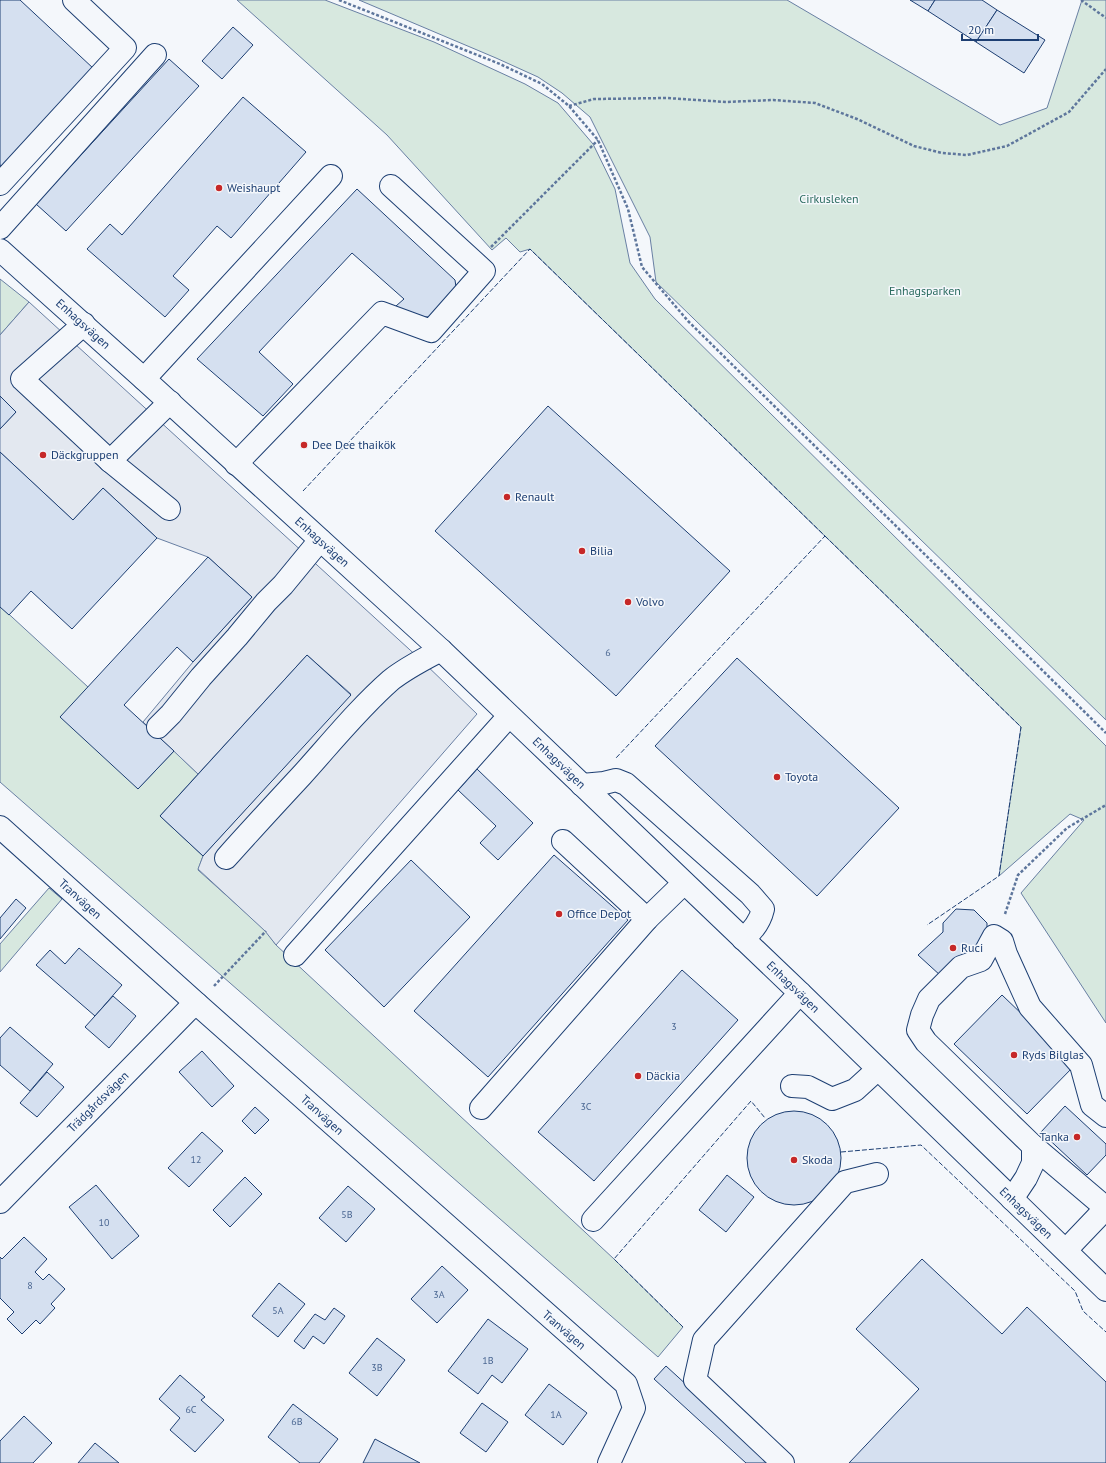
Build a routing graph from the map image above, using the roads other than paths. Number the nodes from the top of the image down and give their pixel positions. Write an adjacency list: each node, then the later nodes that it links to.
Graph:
1 (74, 0): 4 (street)
2 (155, 55): 6 (street)
3 (332, 176): 9 (street)
4 (0, 184)
5 (391, 186): 12 (street)
6 (0, 228)
7 (0, 250): 8 (street, Enhagsvägen)
8 (84, 324): 9 (street, Enhagsvägen); 11 (street)
9 (144, 379): 10 (street, Enhagsvägen)
10 (170, 402): 11 (street); 12 (street, Enhagsvägen)
11 (110, 461): 13 (street)
12 (236, 464): 14 (street, Enhagsvägen)
13 (169, 508)
14 (320, 540): 15 (street, Enhagsvägen); 17 (street)
15 (441, 650): 16 (street, Enhagsvägen); 21 (street)
16 (509, 716): 18 (street, Enhagsvägen); 25 (street)
17 (158, 727)
18 (582, 785): 22 (street, Enhagsvägen); 24 (street)
19 (0, 827): 27 (street, Tranvägen)
20 (563, 841): 23 (street)
21 (226, 858)
22 (684, 883): 23 (street); 24 (street, Enhagsvägen)
23 (647, 919): 30 (street)
24 (743, 939): 26 (street, Enhagsvägen)
25 (295, 955)
26 (800, 993): 28 (street, Enhagsvägen); 37 (street)
27 (197, 1004): 35 (street, Trädgårdsvägen); 40 (street, Tranvägen)
28 (878, 1070): 29 (street); 34 (street, Enhagsvägen)
29 (792, 1086)
30 (481, 1108)
31 (1106, 1116): 32 (street)
32 (1033, 1146): 34 (street); 36 (street)
33 (876, 1174): 41 (street)
34 (1012, 1200): 38 (street, Enhagsvägen)
35 (0, 1202)
36 (1106, 1208): 38 (street)
37 (593, 1220)
38 (1066, 1250): 39 (street, Enhagsvägen)
39 (1106, 1290)
40 (608, 1463)
41 (783, 1463)

